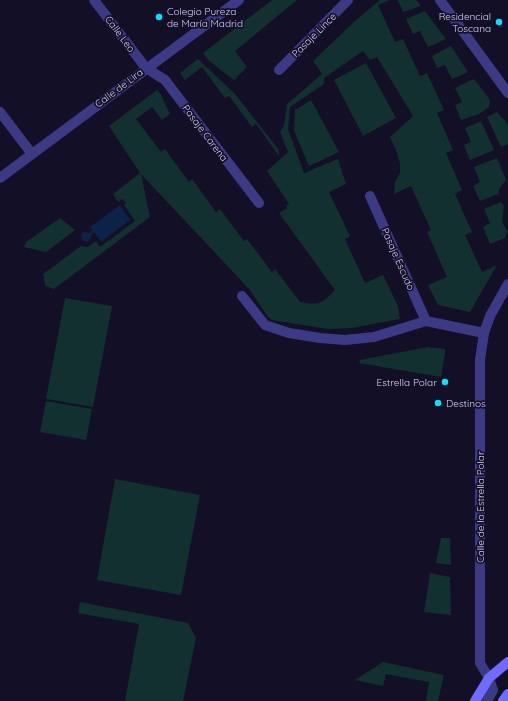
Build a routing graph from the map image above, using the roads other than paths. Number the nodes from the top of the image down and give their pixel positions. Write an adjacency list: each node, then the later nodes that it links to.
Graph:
1 (94, 0): 5 (street, Calle Leo)
2 (239, 0): 5 (street, Calle de Lira)
3 (348, 0): 6 (street, Pasaje Lince)
4 (440, 0): 7 (street)
5 (146, 68): 9 (street, Calle de Lira); 12 (street, Pasaje Carena)
6 (279, 70)
7 (508, 93)
8 (0, 112): 9 (street)
9 (32, 154): 10 (street, Calle de Lira)
10 (0, 178)
11 (370, 196): 17 (street, Pasaje Escudo)
12 (259, 203)
13 (508, 284): 16 (street, Calle de la Estrella Polar)
14 (242, 296): 17 (street)
15 (508, 300): 16 (street, Calle de la Estrella Polar)
16 (490, 316): 18 (street, Calle de la Estrella Polar)
17 (426, 321): 18 (street)
18 (484, 333): 20 (street, Calle de la Estrella Polar)
19 (508, 662): 20 (main road)
20 (489, 678): 22 (main road); 23 (street, Calle de la Estrella Polar)
21 (508, 694): 24 (main road)
22 (475, 701)
23 (487, 701)
24 (503, 701)

